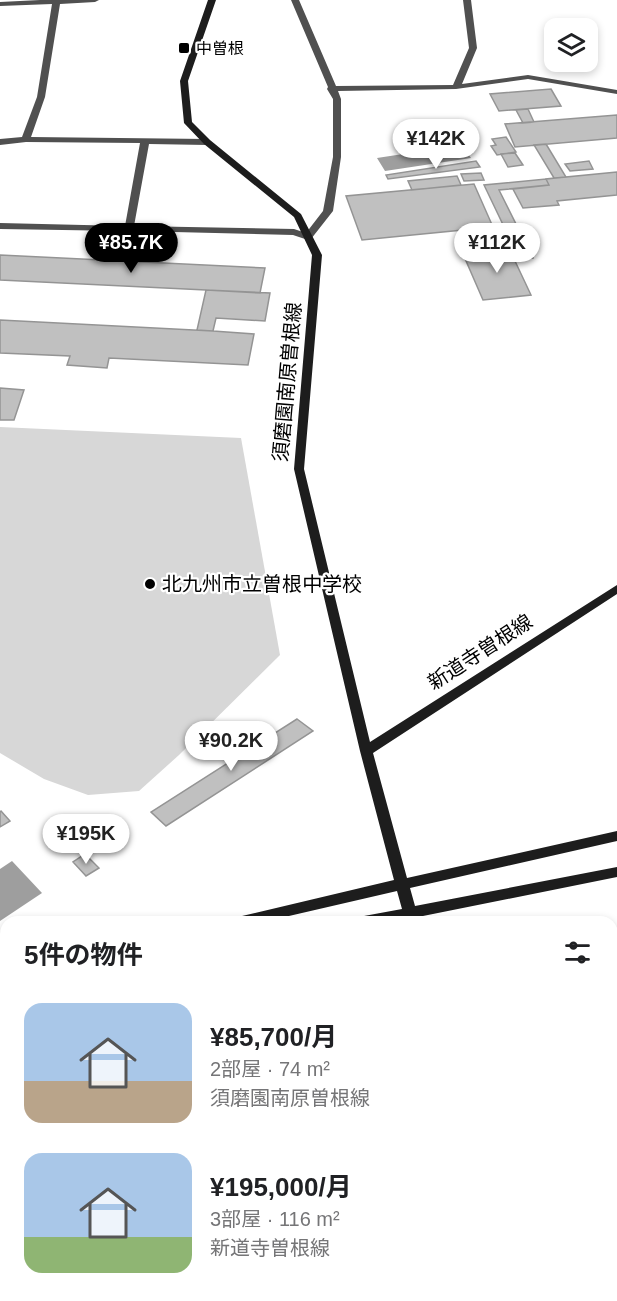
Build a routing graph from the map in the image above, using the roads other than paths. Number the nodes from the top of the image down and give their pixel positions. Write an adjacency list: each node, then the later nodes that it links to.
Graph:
1 (95, 0): 5 (street)
2 (212, 0): 15 (main road, 須磨園南原曽根線)
3 (295, 0): 10 (street)
4 (467, 0): 9 (street)
5 (67, 1): 7 (street)
6 (10, 2): 7 (street); 8 (street)
7 (56, 2): 12 (street)
8 (0, 4)
9 (456, 87): 10 (street); 11 (street)
10 (331, 89): 18 (street)
11 (617, 92)
12 (26, 139): 13 (street); 14 (street)
13 (0, 142)
14 (146, 142): 15 (street); 17 (street)
15 (207, 142): 18 (main road, 須磨園南原曽根線)
16 (0, 226): 17 (street)
17 (129, 231): 18 (street)
18 (308, 237): 20 (main road, 須磨園南原曽根線)
19 (617, 589): 20 (main road, 新道寺曽根線)
20 (366, 751): 23 (main road, 須磨園南原曽根線)
21 (617, 836): 23 (main road)
22 (617, 872): 26 (main road)
23 (400, 885): 24 (main road); 25 (main road, 須磨園南原曽根線)
24 (268, 916)
25 (410, 916)
26 (424, 916)

